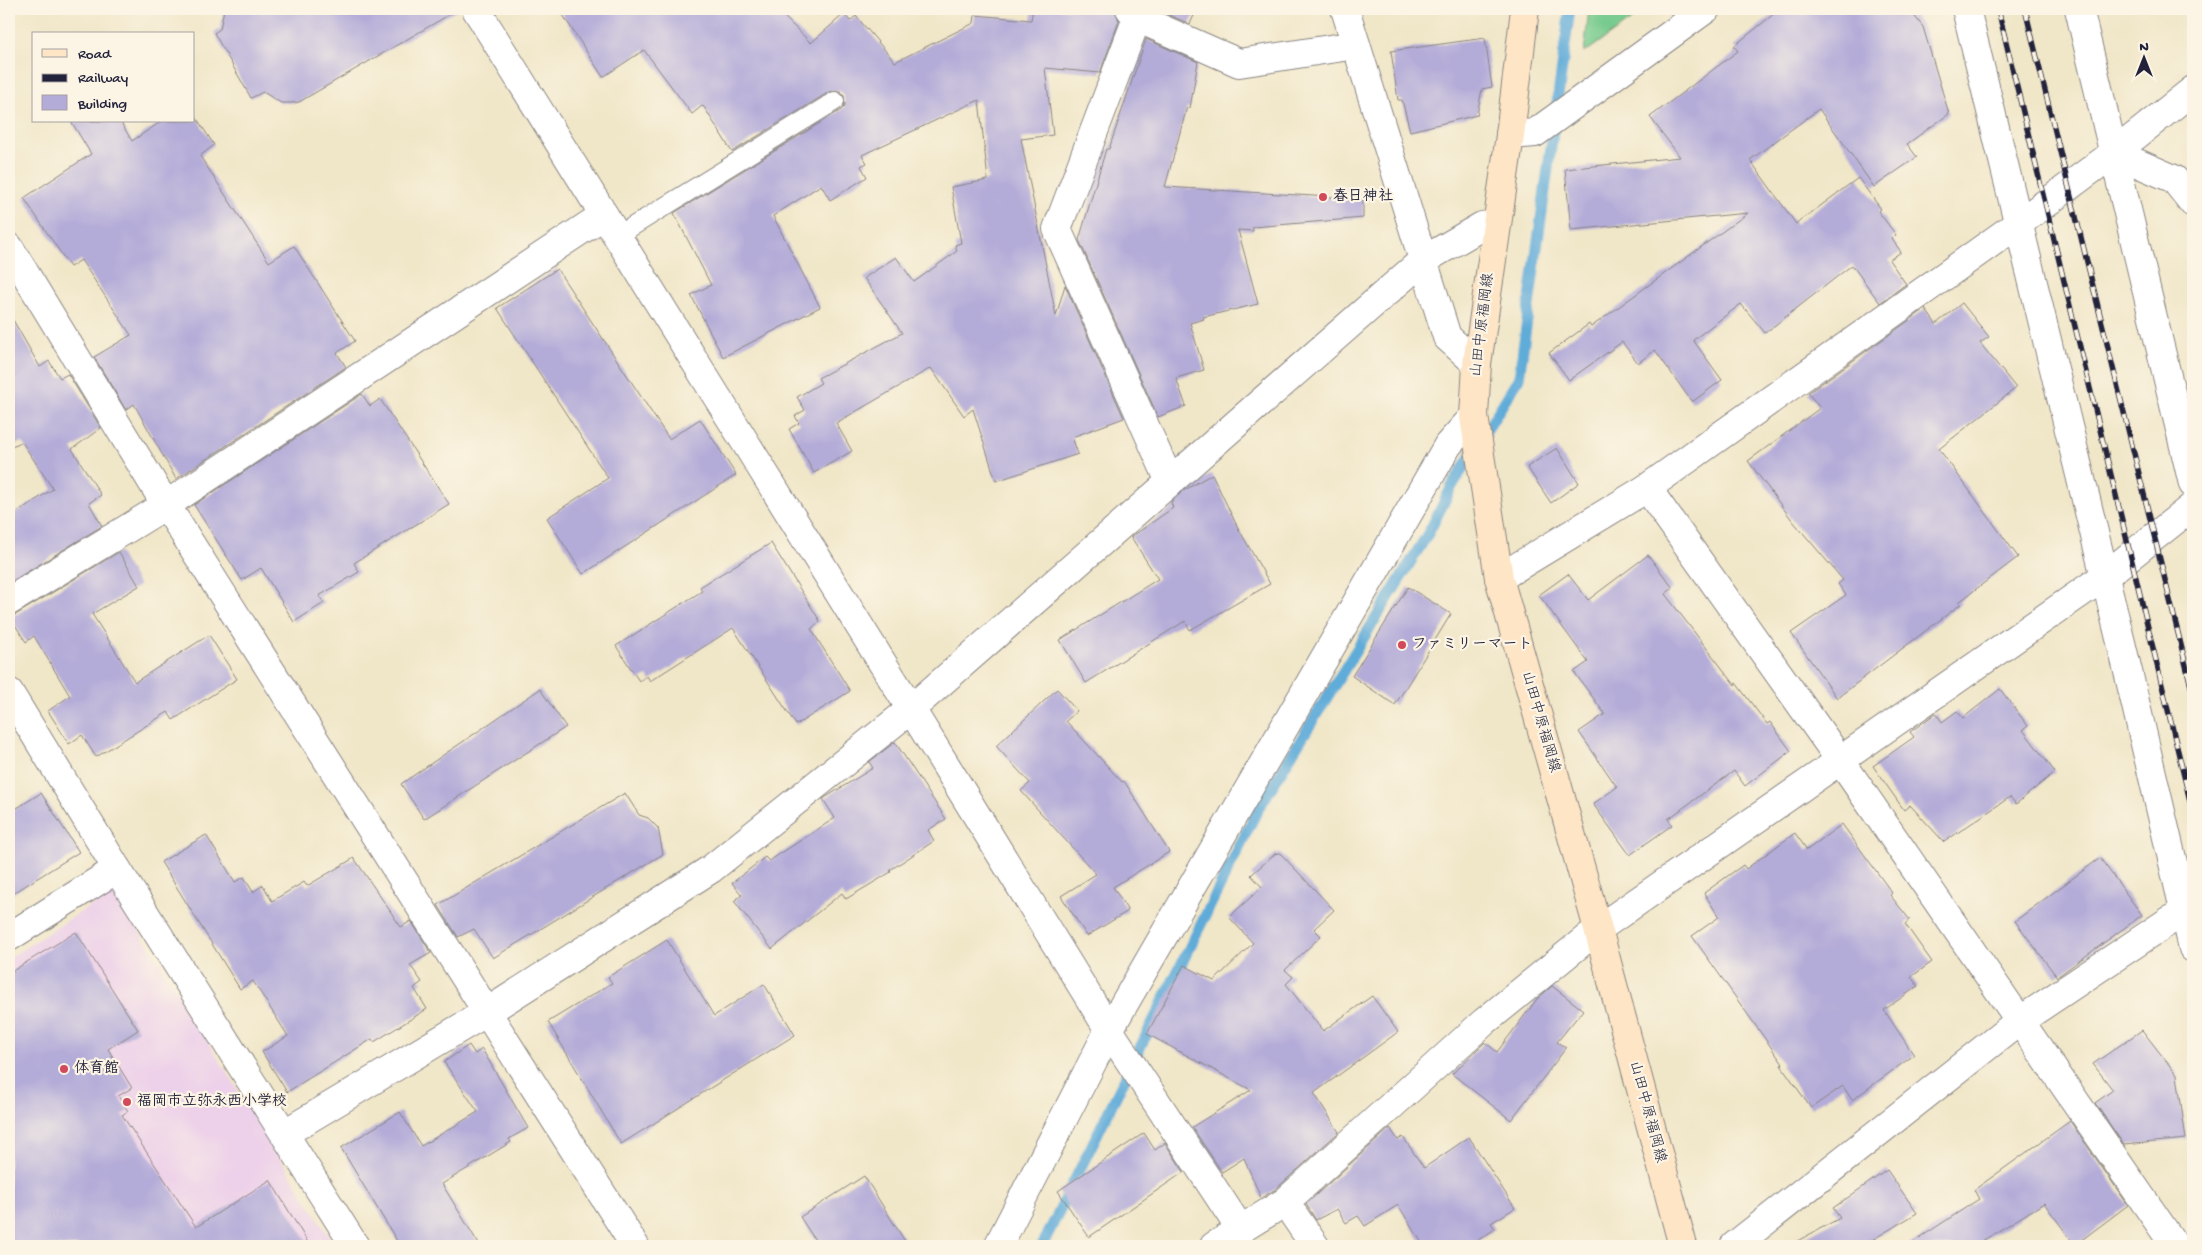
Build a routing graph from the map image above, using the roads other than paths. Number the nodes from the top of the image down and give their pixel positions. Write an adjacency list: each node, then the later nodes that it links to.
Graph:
1 (476, 9): 16 (street)
2 (1345, 9): 8 (street)
3 (1525, 9): 11 (main road, 山田中原福岡線)
4 (1706, 9): 11 (street)
5 (1966, 9): 14 (street)
6 (2079, 9): 12 (street)
7 (1134, 14): 8 (street); 21 (street)
8 (1356, 45): 18 (street)
9 (2193, 90): 12 (street)
10 (835, 101): 16 (lane)
11 (1523, 134): 15 (main road, 山田中原福岡線)
12 (2114, 153): 13 (street); 14 (street); 22 (street)
13 (2193, 203)
14 (2019, 223): 23 (street); 26 (street)
15 (1497, 224): 18 (street); 19 (main road, 山田中原福岡線)
16 (611, 226): 24 (street); 30 (street)
17 (9, 247): 24 (street)
18 (1422, 261): 19 (street); 21 (street)
19 (1477, 364): 20 (main road, 山田中原福岡線)
20 (1474, 416): 27 (main road, 山田中原福岡線); 39 (street)
21 (1170, 482): 30 (street)
22 (2193, 484)
23 (1647, 488): 27 (street); 31 (street)
24 (166, 505): 28 (street); 37 (street)
25 (2193, 506): 26 (street)
26 (2105, 576): 31 (street); 33 (street)
27 (1499, 578): 34 (main road, 山田中原福岡線)
28 (9, 601)
29 (9, 692): 32 (street)
30 (911, 709): 37 (street); 39 (street)
31 (1840, 760): 34 (street); 38 (street)
32 (117, 869): 35 (street); 40 (street)
33 (2189, 908): 36 (street); 38 (street)
34 (1598, 928): 41 (street); 48 (main road, 山田中原福岡線)
35 (9, 937)
36 (2193, 948)
37 (487, 1012): 40 (street); 44 (street)
38 (2018, 1022): 49 (street); 50 (street)
39 (1109, 1030): 42 (street); 45 (street)
40 (284, 1133): 43 (street)
41 (1285, 1202): 42 (street); 47 (street)
42 (1241, 1230): 46 (street)
43 (355, 1246)
44 (635, 1246)
45 (998, 1246)
46 (1214, 1246)
47 (1315, 1246)
48 (1683, 1246)
49 (1734, 1246)
50 (2175, 1246)

